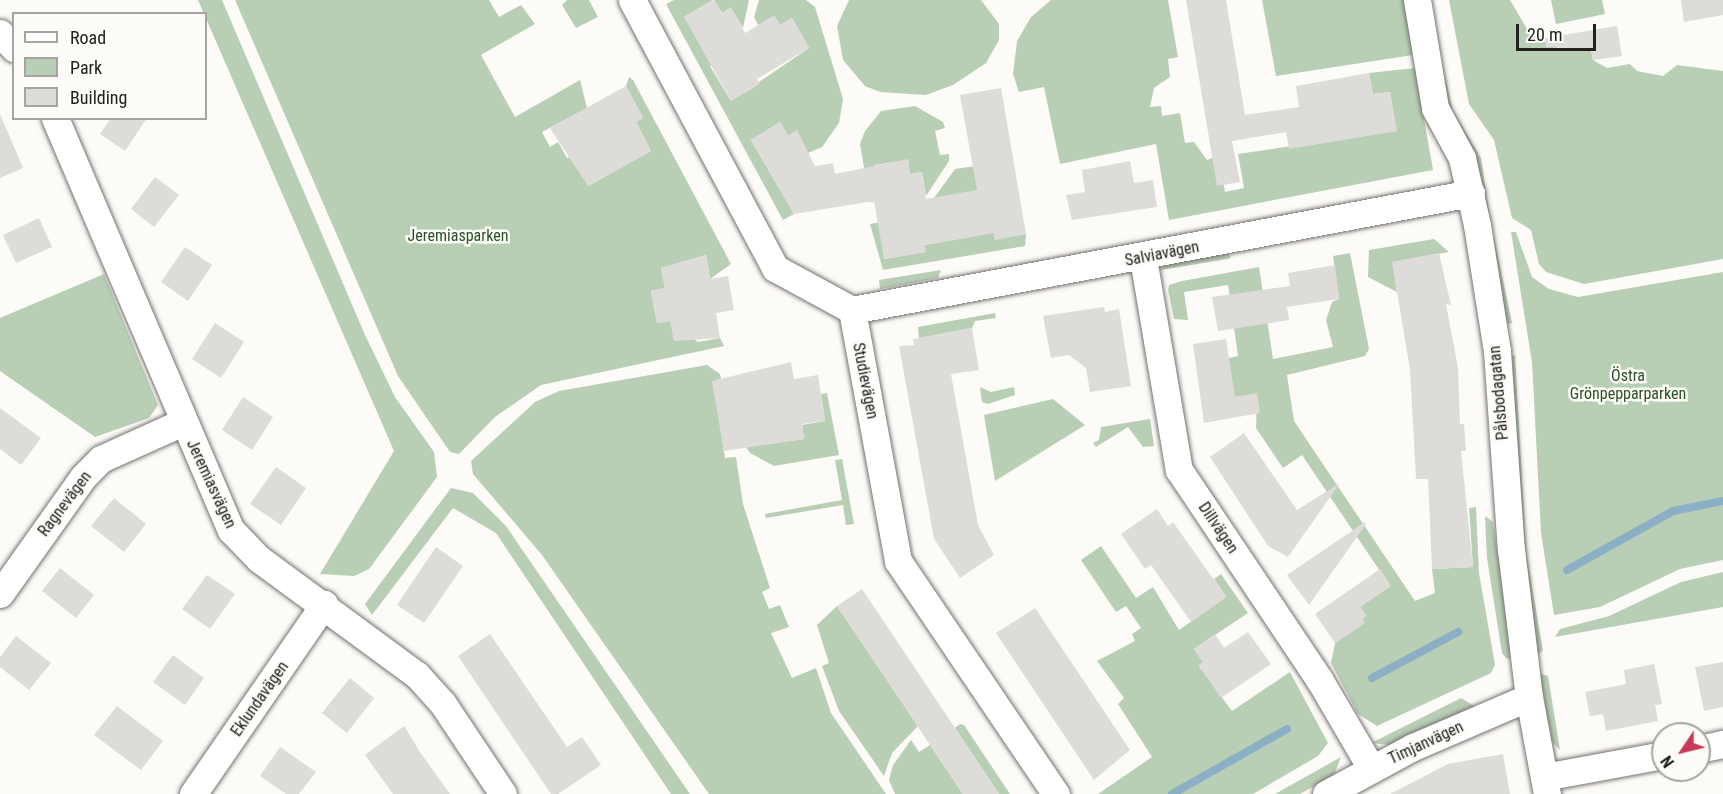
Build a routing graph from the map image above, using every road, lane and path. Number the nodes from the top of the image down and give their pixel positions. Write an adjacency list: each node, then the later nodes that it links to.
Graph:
1 (632, 0): 8 (street)
2 (1417, 0): 6 (street, Pålsbodagatan)
3 (0, 33): 4 (street)
4 (12, 46)
5 (56, 120): 9 (street, Jeremiasvägen)
6 (1471, 193): 7 (street, Salviavägen); 12 (street, Pålsbodagatan)
7 (1143, 258): 8 (street, Salviavägen); 14 (street, Dillvägen)
8 (852, 310): 18 (street, Studievägen)
9 (183, 422): 10 (street, Ragnevägen); 11 (street, Jeremiasvägen)
10 (0, 594)
11 (324, 604): 16 (street, Eklundavägen); 17 (street, Jeremiasvägen)
12 (1529, 697): 14 (street, Timjanvägen); 15 (street, Pålsbodagatan)
13 (1651, 758): 15 (street)
14 (1371, 768): 19 (street, Timjanvägen)
15 (1545, 785)
16 (193, 794)
17 (503, 794)
18 (1056, 794)
19 (1326, 794)

